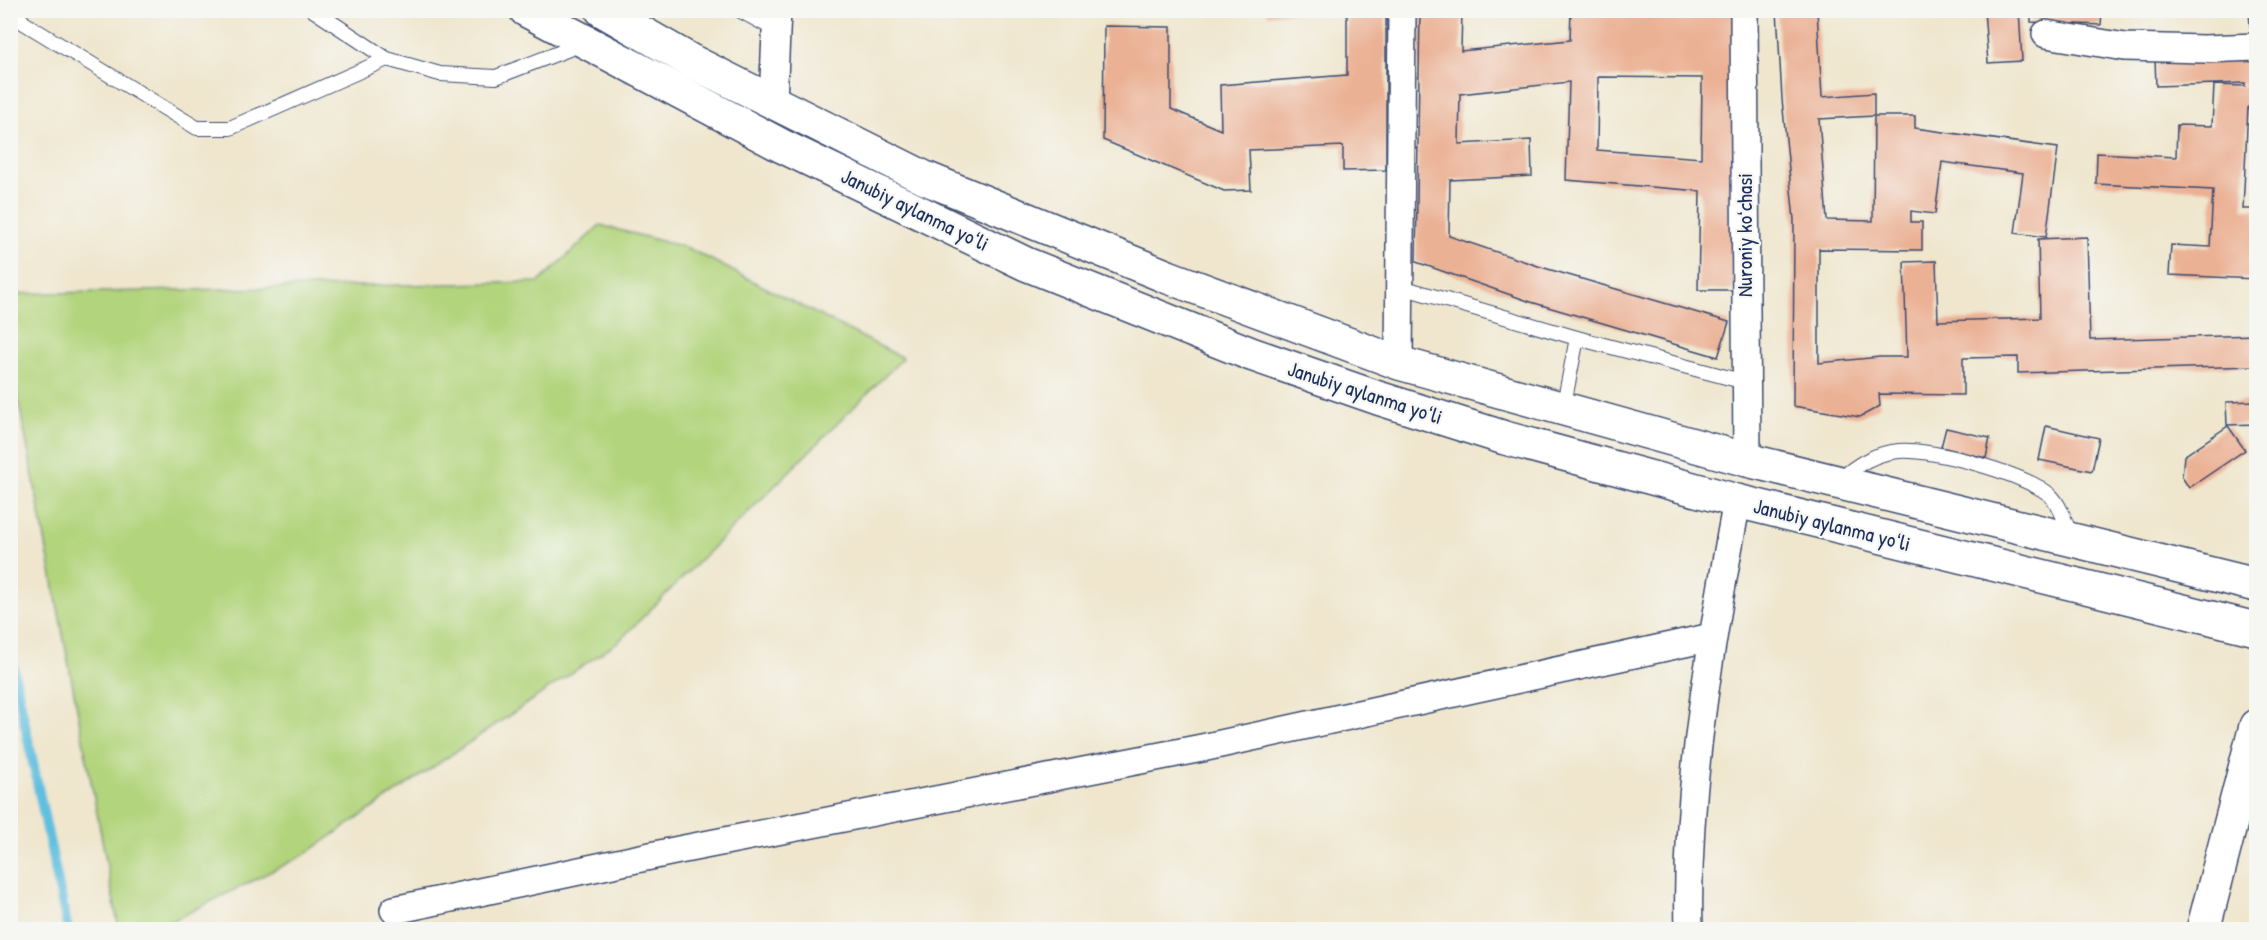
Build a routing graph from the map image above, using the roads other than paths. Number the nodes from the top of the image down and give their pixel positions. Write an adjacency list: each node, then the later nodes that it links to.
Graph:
1 (15, 10): 12 (lane)
2 (313, 10): 12 (lane)
3 (526, 10): 10 (main road, Janubiy aylanma yoʻli)
4 (602, 10): 13 (main road, Janubiy aylanma yoʻli)
5 (739, 10): 8 (lane)
6 (1402, 10): 14 (street)
7 (1744, 10): 17 (street, Nuroniy koʻchasi)
8 (776, 20): 13 (street)
9 (2046, 34): 11 (street)
10 (586, 43): 12 (lane); 21 (main road, Janubiy aylanma yoʻli)
11 (2256, 47)
12 (387, 59)
13 (774, 102): 16 (main road, Janubiy aylanma yoʻli)
14 (1398, 286): 15 (lane); 16 (street)
15 (1577, 338): 17 (lane); 18 (lane)
16 (1398, 363): 18 (main road, Janubiy aylanma yoʻli)
17 (1745, 382): 19 (street, Nuroniy koʻchasi)
18 (1563, 409): 19 (main road, Janubiy aylanma yoʻli)
19 (1747, 460): 20 (main road, Janubiy aylanma yoʻli)
20 (1837, 482): 22 (main road, Janubiy aylanma yoʻli); 22 (lane)
21 (1737, 501): 24 (main road, Janubiy aylanma yoʻli); 25 (street)
22 (2072, 539): 23 (main road, Janubiy aylanma yoʻli)
23 (2256, 585)
24 (2256, 629)
25 (1712, 637): 27 (street); 28 (street)
26 (2256, 726): 29 (main road)
27 (394, 910)
28 (1689, 930)
29 (2203, 930)

